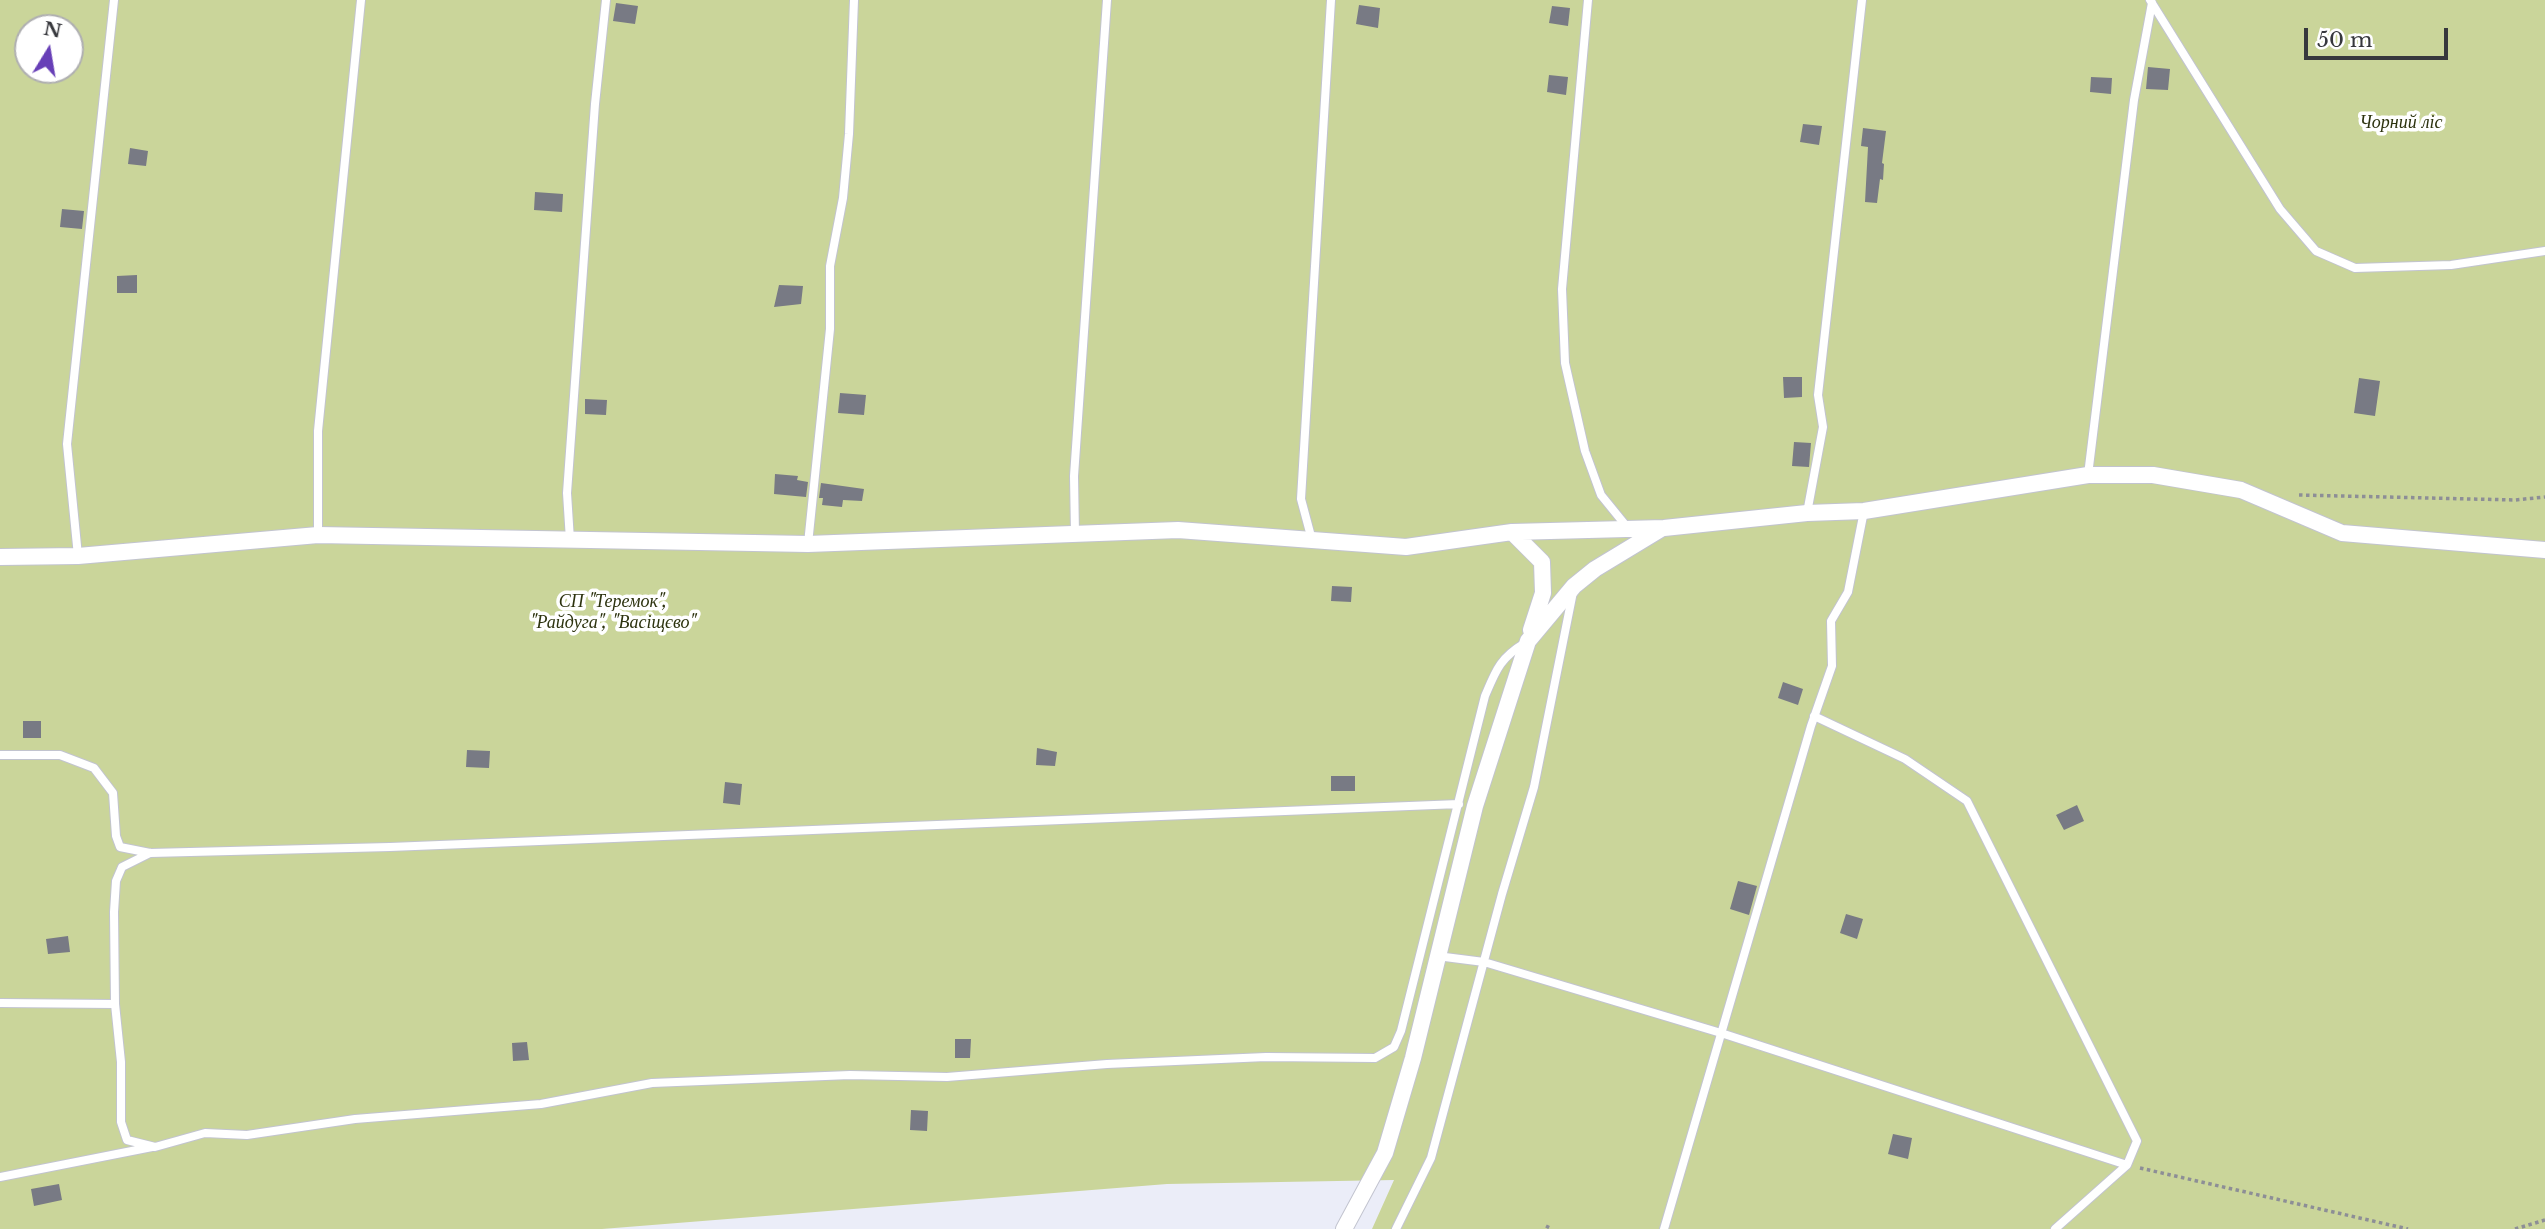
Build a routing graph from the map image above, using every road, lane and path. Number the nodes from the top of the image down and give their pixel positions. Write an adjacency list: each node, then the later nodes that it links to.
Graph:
1 (114, 0): 25 (lane)
2 (361, 0): 20 (lane)
3 (606, 0): 21 (lane)
4 (855, 0): 23 (lane)
5 (1107, 0): 19 (lane)
6 (1331, 0): 22 (lane)
7 (1588, 0): 17 (lane)
8 (1862, 0): 15 (lane)
9 (2151, 1): 10 (lane); 11 (lane)
10 (2545, 251)
11 (2088, 475): 14 (street); 24 (street)
12 (2289, 494): 13 (path)
13 (2545, 497)
14 (1864, 511): 15 (street); 29 (lane)
15 (1807, 513): 16 (street)
16 (1664, 528): 17 (street); 27 (street)
17 (1629, 530): 18 (street)
18 (1511, 532): 22 (street); 28 (street)
19 (1075, 534): 22 (street); 23 (street)
20 (318, 535): 21 (street); 25 (street)
21 (570, 540): 23 (street)
22 (1312, 540)
23 (808, 544)
24 (2545, 550)
25 (78, 556): 26 (street)
26 (0, 557)
27 (1574, 586): 28 (street); 34 (lane)
28 (1528, 641): 31 (lane); 33 (street)
29 (1814, 716): 37 (lane); 39 (lane)
30 (0, 755): 32 (lane)
31 (1459, 804): 32 (lane); 38 (lane)
32 (150, 853): 36 (lane)
33 (1437, 956): 34 (lane); 43 (street)
34 (1484, 962): 37 (lane); 44 (lane)
35 (0, 1003): 36 (lane)
36 (115, 1004): 38 (lane)
37 (1721, 1033): 39 (lane); 46 (lane)
38 (155, 1147): 40 (lane)
39 (2127, 1165): 47 (lane); 48 (path)
40 (0, 1177)
41 (2545, 1220): 49 (path)
42 (1546, 1226): 45 (path)
43 (1344, 1229)
44 (1396, 1229)
45 (1552, 1229)
46 (1664, 1229)
47 (2055, 1229)
48 (2408, 1229)
49 (2515, 1229)

